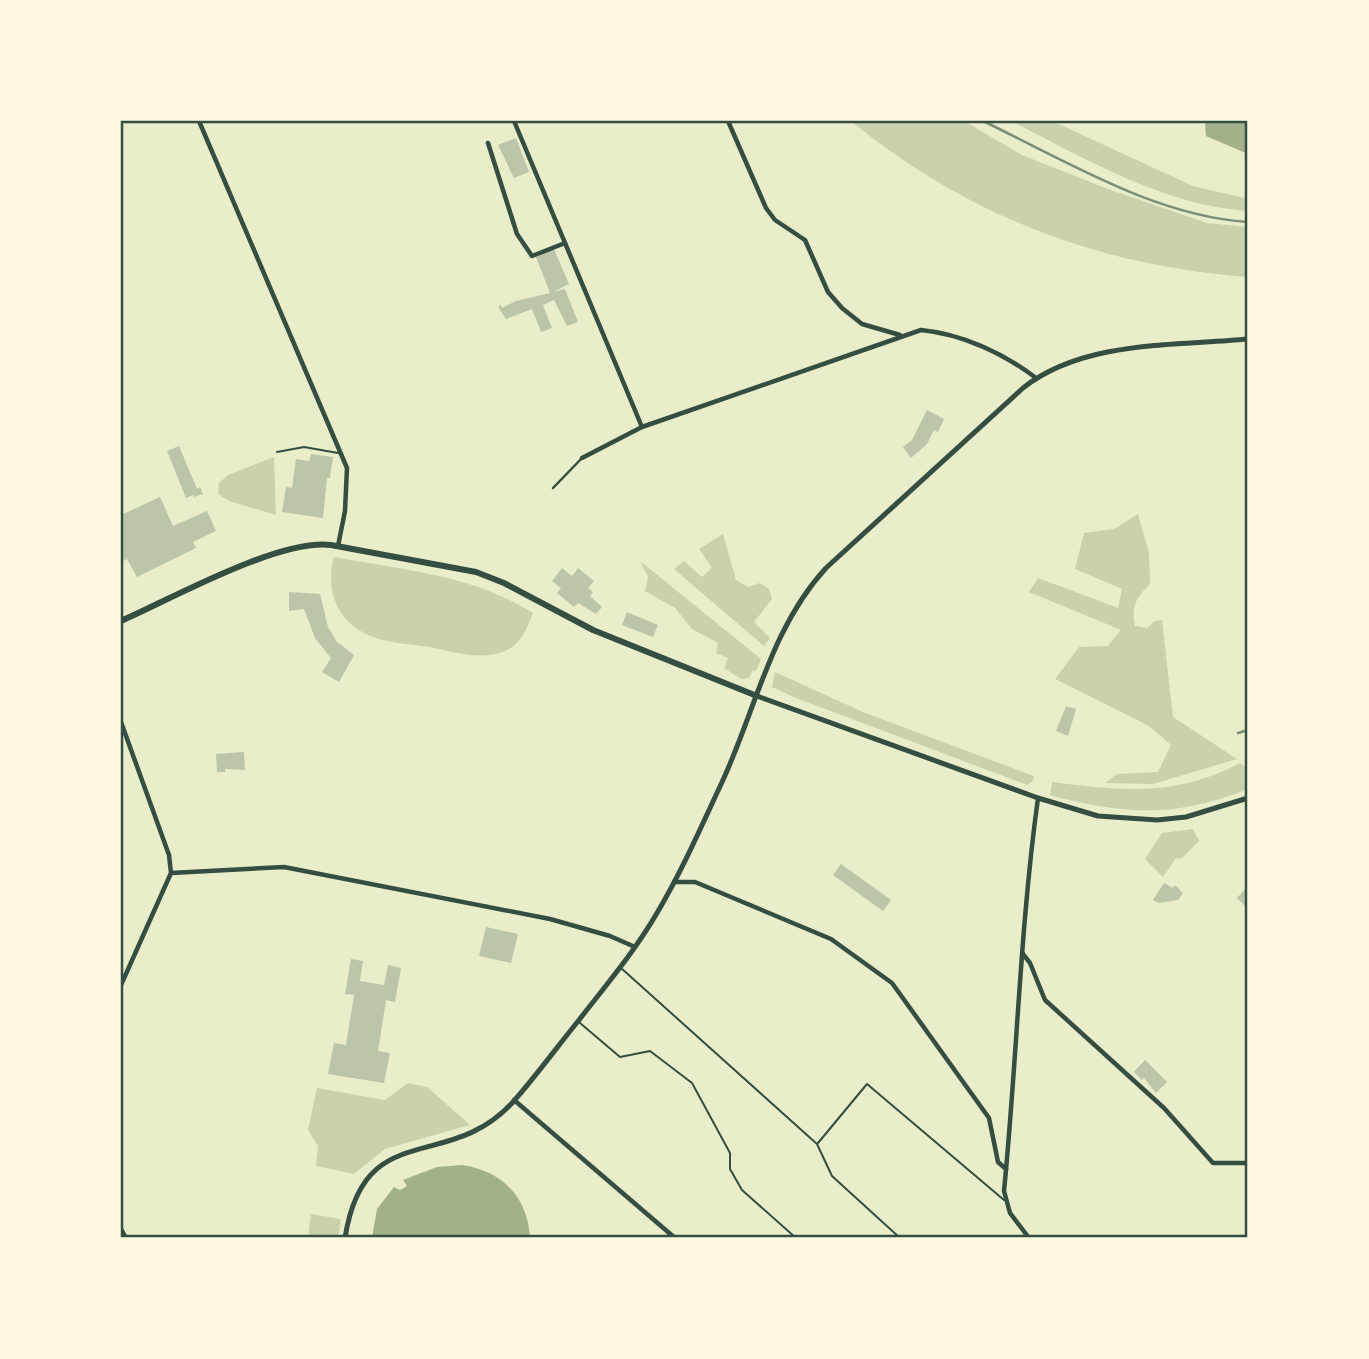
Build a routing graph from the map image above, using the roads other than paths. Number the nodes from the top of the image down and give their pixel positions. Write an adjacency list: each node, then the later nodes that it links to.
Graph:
1 (199, 121): 11 (street)
2 (514, 121): 5 (street)
3 (728, 121): 6 (street)
4 (488, 143): 5 (street)
5 (565, 243): 9 (street)
6 (900, 335): 8 (street); 9 (street)
7 (1248, 339): 8 (street)
8 (1036, 378): 16 (street)
9 (642, 427): 12 (street)
10 (277, 453): 11 (lane)
11 (343, 454): 14 (street)
12 (582, 458): 13 (street)
13 (553, 488)
14 (334, 545): 15 (main road); 16 (main road)
15 (121, 621)
16 (757, 696): 18 (street); 21 (street)
17 (121, 722): 20 (street)
18 (1038, 798): 19 (street); 23 (street)
19 (1248, 798)
20 (171, 873): 22 (street); 25 (street)
21 (674, 882): 22 (street); 30 (street)
22 (635, 947): 24 (street)
23 (1022, 954): 29 (street); 30 (street)
24 (620, 968): 26 (street); 28 (lane)
25 (121, 985)
26 (578, 1021): 27 (street); 36 (lane)
27 (514, 1100): 34 (street); 35 (street)
28 (817, 1144): 31 (lane); 37 (lane)
29 (1248, 1163)
30 (1006, 1169): 31 (street)
31 (1004, 1199): 38 (street)
32 (121, 1229): 33 (street)
33 (126, 1238)
34 (345, 1238)
35 (675, 1238)
36 (796, 1238)
37 (900, 1238)
38 (1029, 1238)

